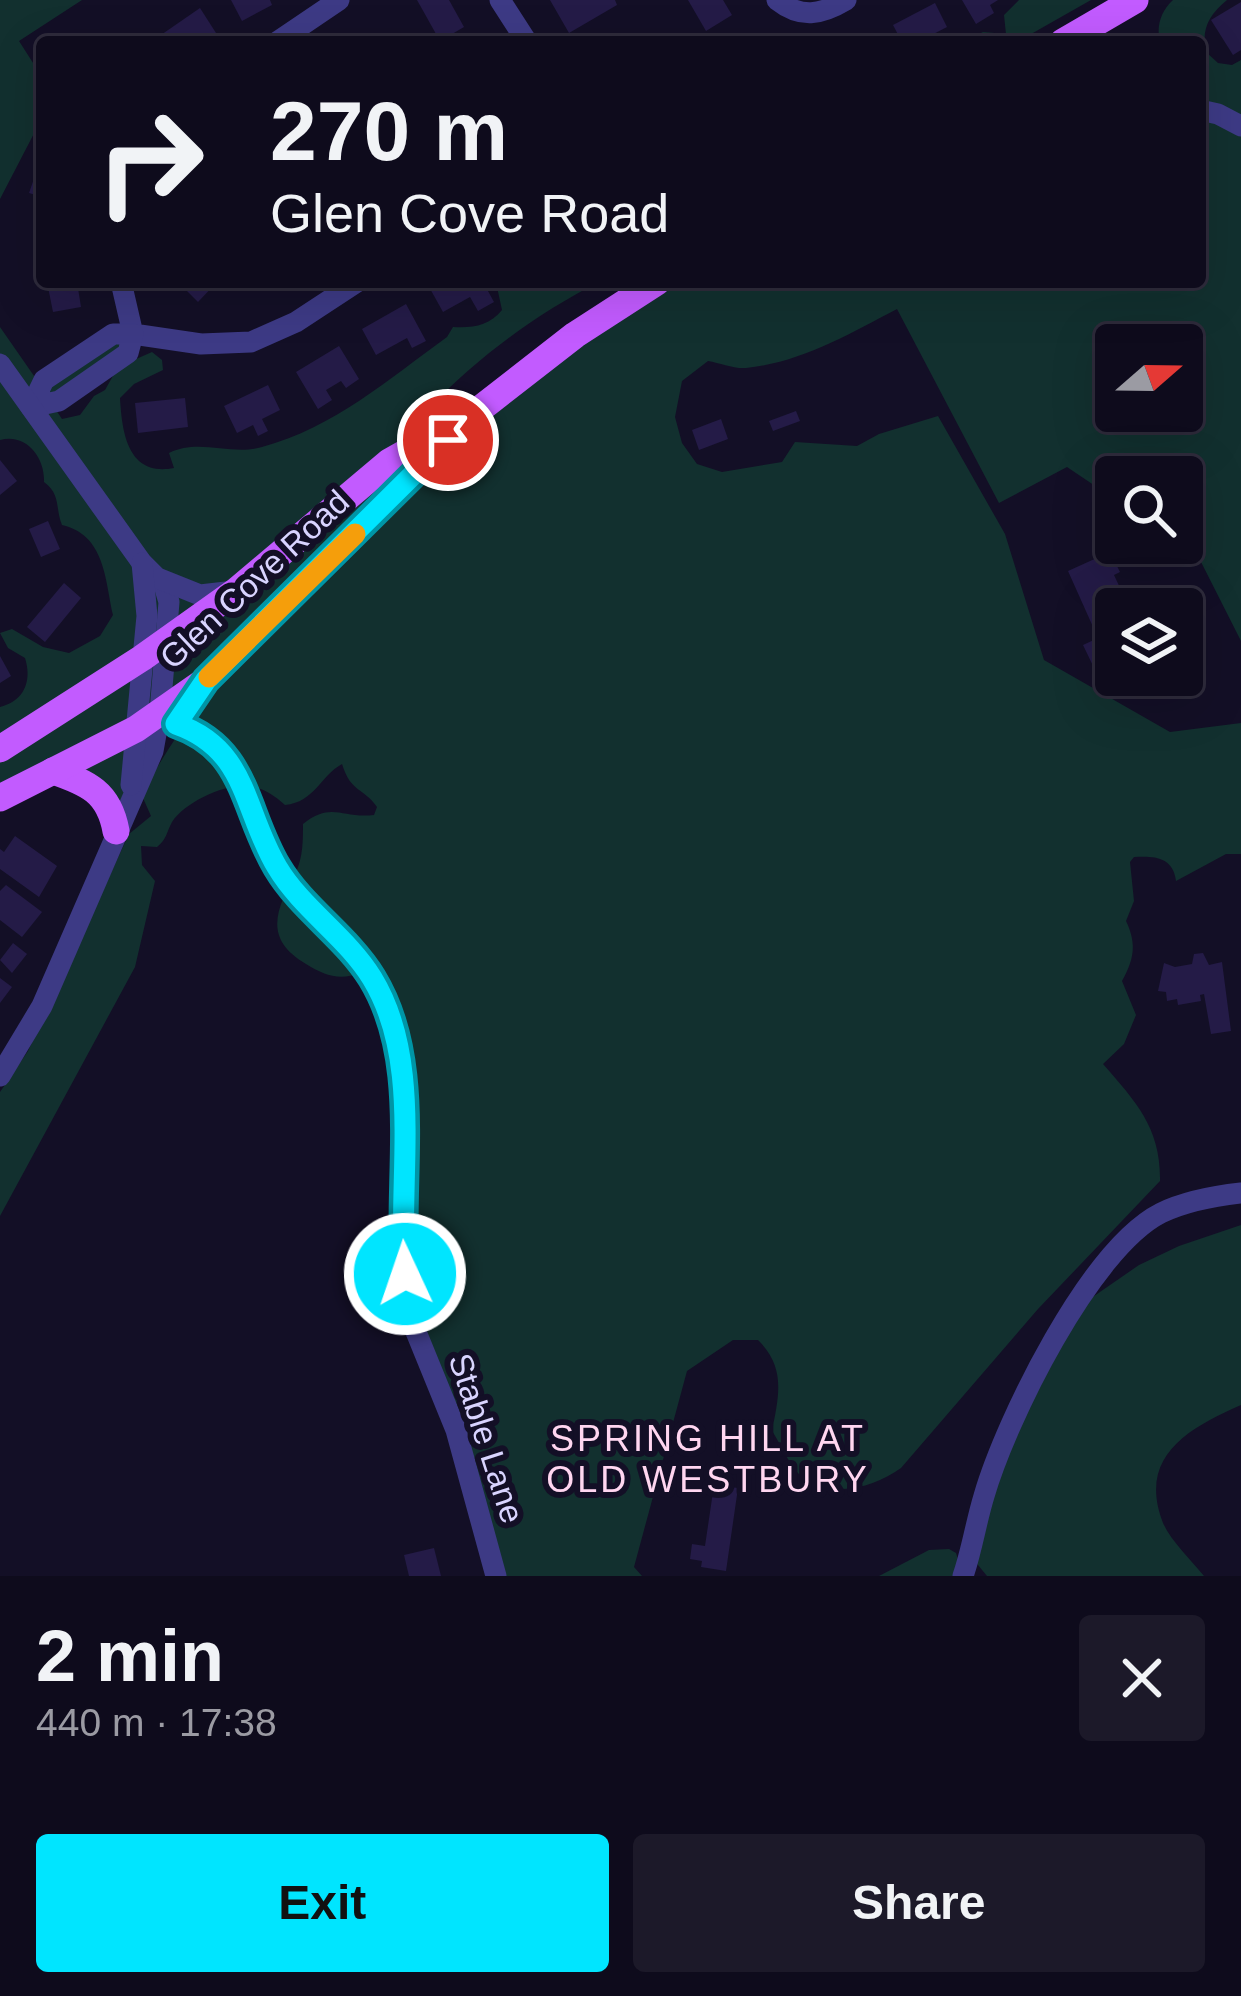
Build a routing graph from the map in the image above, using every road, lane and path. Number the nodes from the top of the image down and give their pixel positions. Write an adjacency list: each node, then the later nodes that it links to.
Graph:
1 (338, 0): 6 (street)
2 (500, 0): 7 (street)
3 (777, 0): 4 (street)
4 (846, 0)
5 (1135, 0): 8 (main road)
6 (286, 36)
7 (523, 36)
8 (1073, 36)
9 (1206, 111): 10 (street)
10 (1241, 126)
11 (122, 288): 14 (street)
12 (348, 288): 14 (street)
13 (648, 288): 17 (main road, Glen Cove Road)
14 (133, 334): 16 (street)
15 (0, 364): 16 (street)
16 (31, 407): 18 (street)
17 (471, 416): 19 (main road, Glen Cove Road); 22 (main road, Glen Cove Road)
18 (151, 571): 19 (street); 20 (street); 21 (street)
19 (236, 591): 20 (main road, Glen Cove Road)
20 (167, 638): 21 (main road, Glen Cove Road); 22 (street)
21 (142, 658): 23 (street); 24 (main road, Glen Cove Road)
22 (168, 718): 23 (main road, Glen Cove Road); 27 (street); 31 (street, Stable Lane)
23 (136, 729): 25 (main road, Glen Cove Road); 27 (street)
24 (0, 749)
25 (53, 771): 26 (main road, Glen Cove Road); 28 (main road)
26 (0, 798)
27 (130, 804): 28 (street)
28 (116, 831): 29 (street)
29 (0, 1076)
30 (1241, 1192): 34 (street)
31 (405, 1274): 32 (street, Stable Lane); 32 (street, Stable Lane)
32 (412, 1322): 33 (street, Stable Lane)
33 (496, 1576)
34 (963, 1576)

